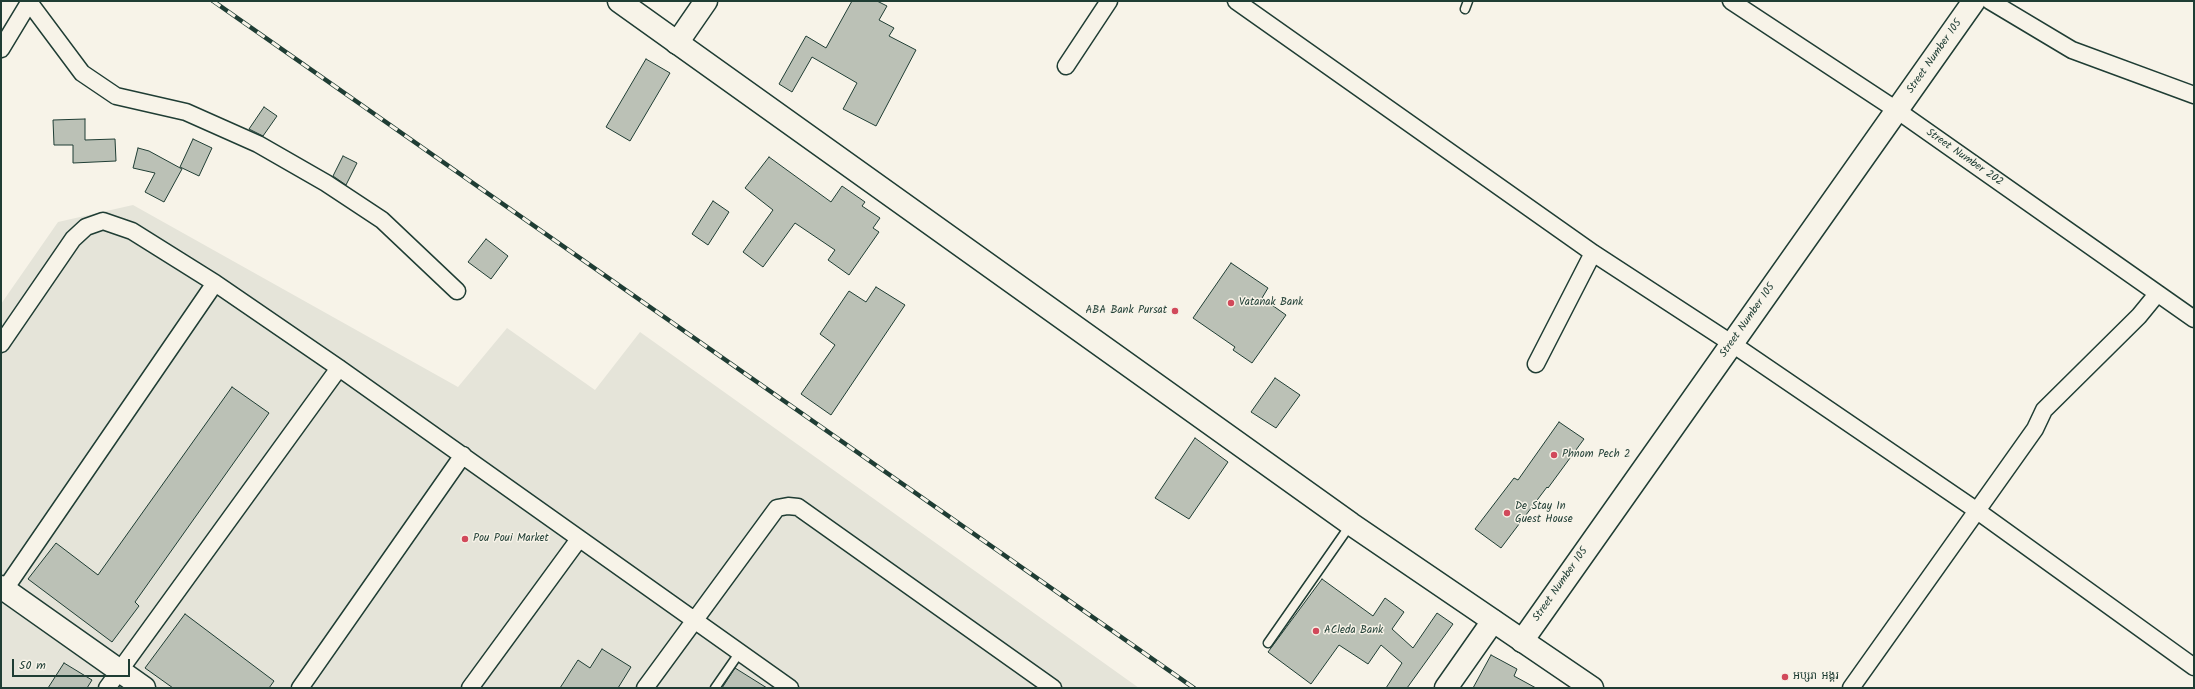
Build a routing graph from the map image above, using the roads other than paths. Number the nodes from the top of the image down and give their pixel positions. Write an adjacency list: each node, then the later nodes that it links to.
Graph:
1 (619, 1): 11 (main road)
2 (706, 1): 11 (main road)
3 (1109, 1): 13 (street)
4 (1236, 1): 16 (street)
5 (1468, 1): 10 (lane)
6 (1731, 1): 15 (street, Street Number 202)
7 (1974, 1): 15 (main road, Street Number 105)
8 (1990, 1): 14 (street)
9 (29, 2): 12 (street); 18 (street)
10 (1465, 9)
11 (677, 43): 27 (main road)
12 (1, 49)
13 (1066, 66)
14 (2194, 95)
15 (1898, 111): 19 (street, Street Number 202); 21 (main road, Street Number 105)
16 (1593, 253): 21 (street); 23 (street)
17 (215, 283): 22 (street); 24 (street); 29 (street)
18 (457, 291)
19 (2158, 294): 20 (street, Street Number 202); 26 (street)
20 (2194, 319)
21 (1731, 343): 26 (street); 32 (main road, Street Number 105)
22 (1, 344)
23 (1536, 364)
24 (339, 368): 25 (street); 36 (street)
25 (463, 456): 28 (street); 38 (street)
26 (1976, 510): 35 (street); 46 (street)
27 (1351, 524): 31 (main road); 33 (lane)
28 (580, 539): 30 (street); 39 (street)
29 (3, 588): 36 (main road)
30 (693, 620): 34 (street); 40 (street); 43 (street)
31 (1493, 621): 32 (main road); 44 (main road)
32 (1522, 641): 45 (main road)
33 (1268, 643)
34 (740, 652): 41 (lane); 42 (street)
35 (2194, 667)
36 (113, 679): 37 (main road)
37 (144, 688)
38 (300, 688)
39 (470, 688)
40 (645, 688)
41 (715, 688)
42 (790, 688)
43 (1053, 688)
44 (1446, 688)
45 (1592, 688)
46 (1850, 688)

